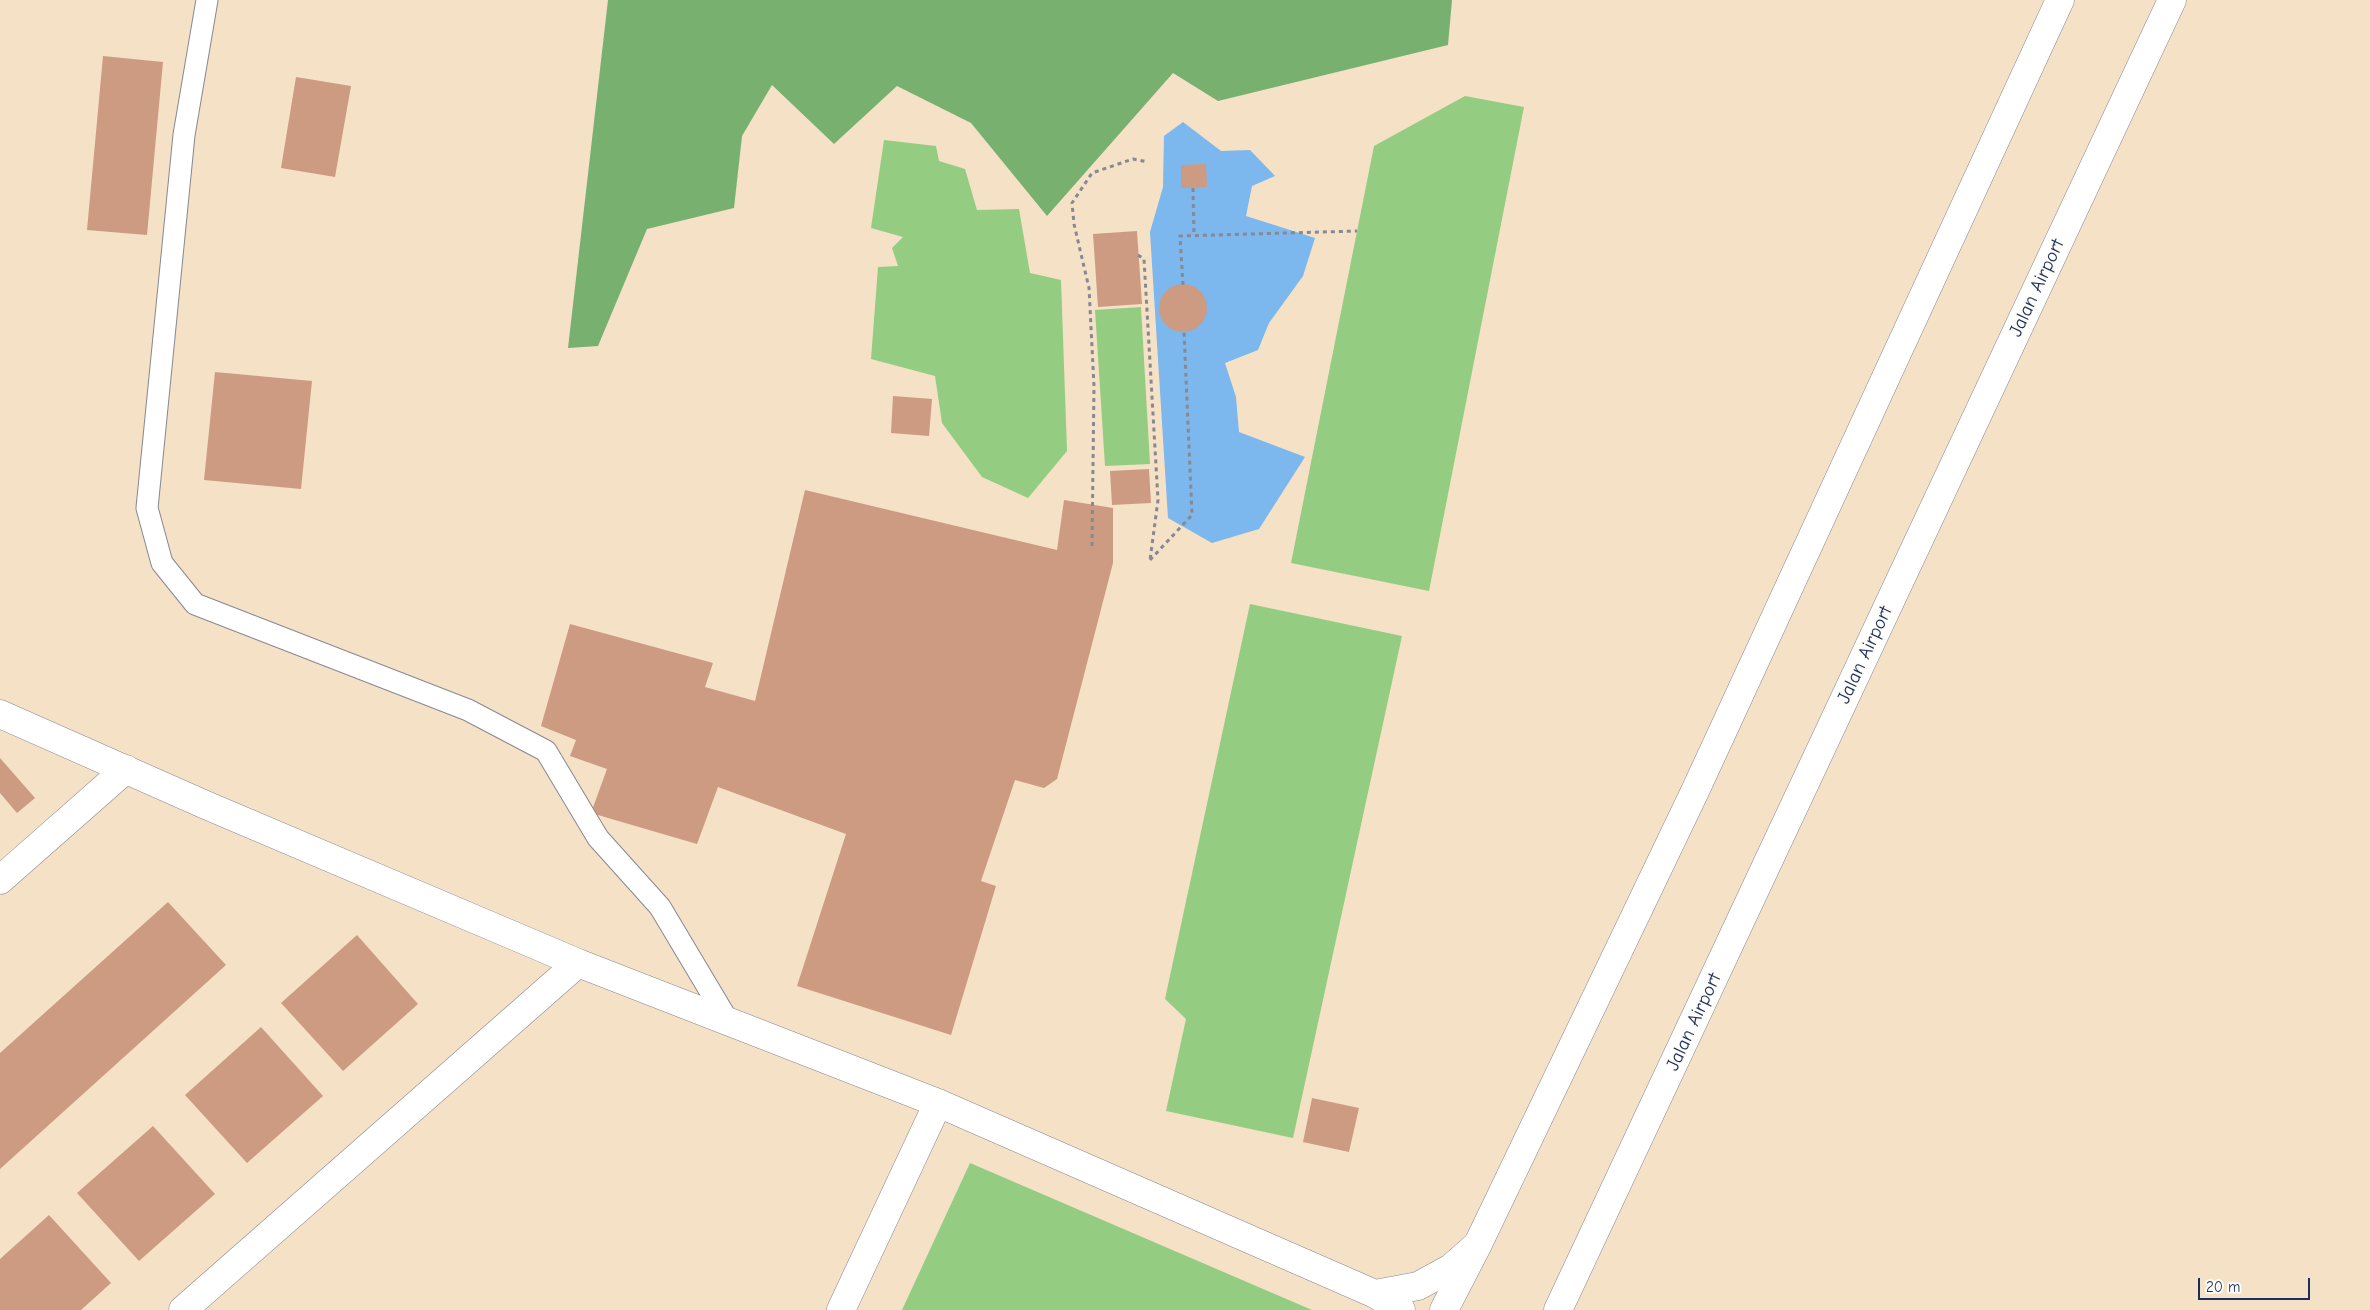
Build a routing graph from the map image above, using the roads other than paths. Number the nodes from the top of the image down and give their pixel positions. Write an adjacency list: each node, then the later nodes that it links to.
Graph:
1 (208, 0): 8 (lane)
2 (2060, 0): 10 (main road)
3 (2172, 0): 12 (main road, Jalan Airport)
4 (0, 714): 5 (main road)
5 (126, 769): 6 (main road); 7 (main road)
6 (0, 880)
7 (578, 963): 8 (main road); 13 (main road)
8 (728, 1021): 9 (main road)
9 (938, 1103): 11 (main road); 14 (main road)
10 (1478, 1244): 11 (main road); 16 (main road)
11 (1375, 1294): 15 (main road)
12 (1564, 1299): 17 (main road, Jalan Airport)
13 (183, 1310)
14 (841, 1310)
15 (1401, 1310)
16 (1444, 1310)
17 (1547, 1310)

